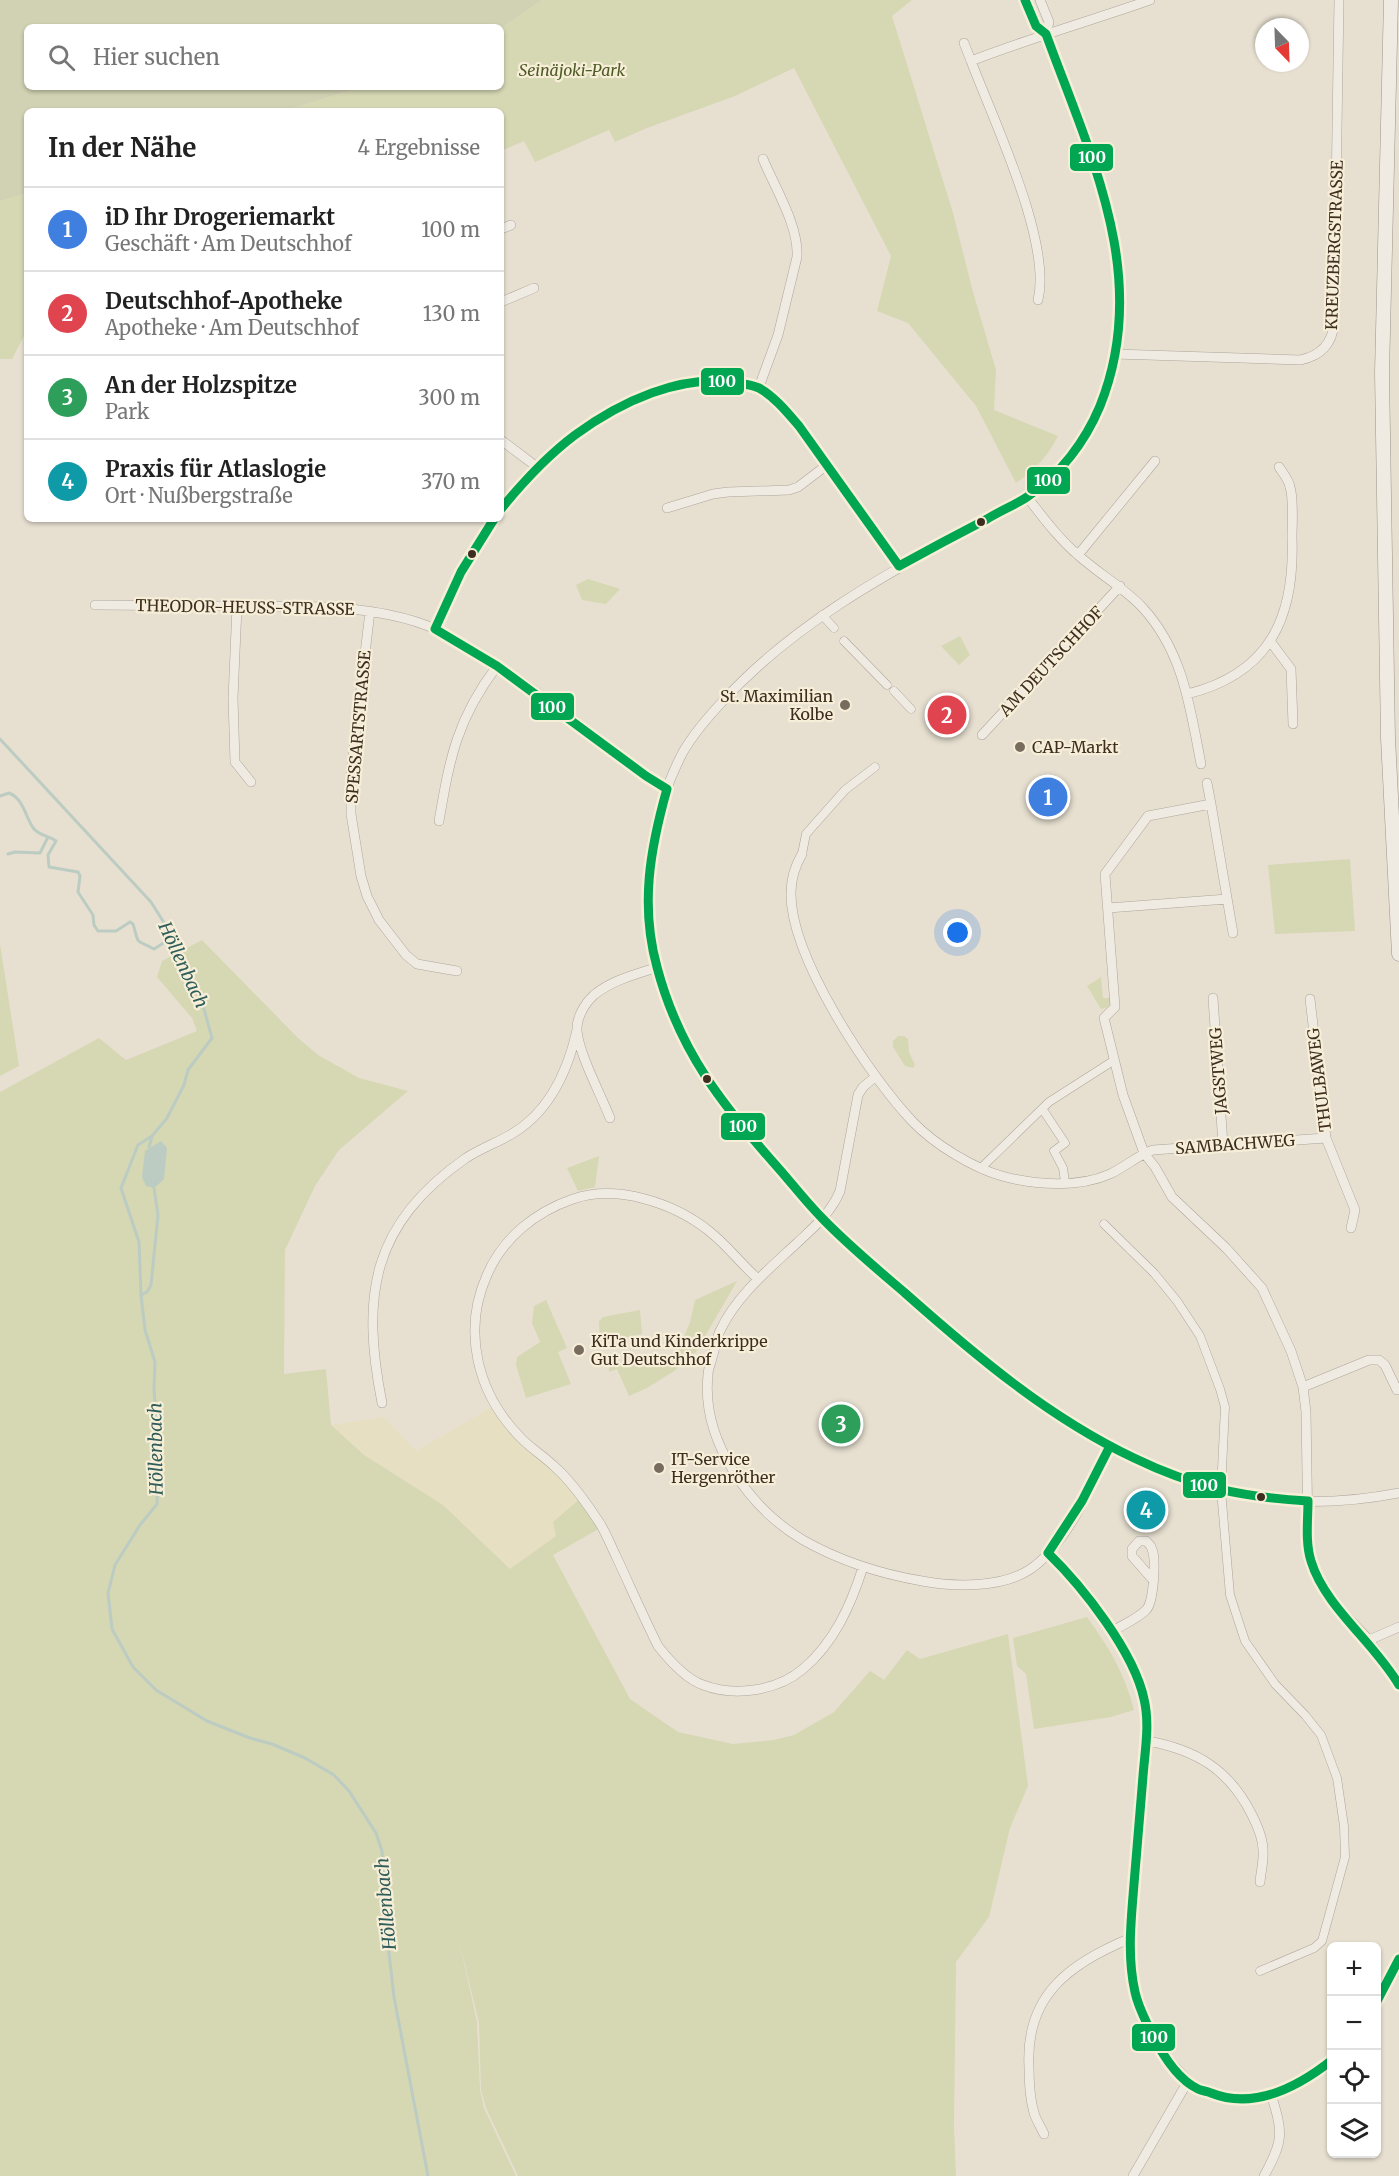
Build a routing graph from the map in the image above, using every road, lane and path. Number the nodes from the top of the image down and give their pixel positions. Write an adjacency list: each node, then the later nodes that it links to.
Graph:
1 (1025, 0): 6 (street)
2 (1040, 0): 6 (street)
3 (1150, 0): 6 (street)
4 (1339, 0): 15 (street, KREUZBERGSTRASSE)
5 (1391, 0): 55 (main road)
6 (1046, 34): 8 (street); 15 (street)
7 (964, 43): 8 (street)
8 (971, 61): 13 (street)
9 (763, 159): 16 (street)
10 (511, 225): 11 (street)
11 (504, 228)
12 (534, 288): 14 (street)
13 (1038, 300)
14 (504, 301)
15 (1115, 354): 22 (street)
16 (759, 387): 19 (street); 20 (street)
17 (504, 442): 20 (street)
18 (1155, 461): 26 (street)
19 (827, 465): 24 (street); 27 (street)
20 (537, 467): 23 (street)
21 (1279, 467): 36 (street)
22 (1027, 497): 26 (street); 27 (street)
23 (504, 506)
24 (667, 508)
25 (492, 522): 34 (street)
26 (1078, 555): 28 (street)
27 (899, 566): 32 (street)
28 (1120, 586): 40 (street); 43 (street, AM DEUTSCHHOF)
29 (95, 605): 30 (street, THEODOR-HEUSS-STRASSE)
30 (237, 607): 31 (street, THEODOR-HEUSS-STRASSE); 46 (street)
31 (370, 611): 34 (street, THEODOR-HEUSS-STRASSE); 57 (street, SPESSARTSTRASSE)
32 (822, 615): 33 (street); 48 (street)
33 (834, 628)
34 (435, 629): 37 (street, THEODOR-HEUSS-STRASSE)
35 (844, 641): 38 (street)
36 (1270, 641): 40 (street); 42 (street)
37 (497, 666): 48 (street, THEODOR-HEUSS-STRASSE); 50 (street)
38 (887, 685)
39 (894, 691): 41 (street)
40 (1187, 694): 44 (street)
41 (911, 709)
42 (1293, 724)
43 (982, 735)
44 (1201, 764)
45 (875, 767): 51 (street)
46 (251, 782)
47 (1207, 783): 49 (street)
48 (667, 789): 56 (street)
49 (1210, 804): 52 (street); 53 (street)
50 (439, 821)
51 (802, 854): 62 (street)
52 (1227, 899): 53 (street); 54 (street)
53 (1108, 908): 61 (street)
54 (1233, 933)
55 (1399, 954)
56 (658, 967): 60 (street); 70 (street)
57 (457, 971)
58 (1213, 998): 66 (street, JAGSTWEG)
59 (1310, 999): 65 (street, THULBAWEG)
60 (577, 1030): 64 (street); 76 (street)
61 (1113, 1061): 63 (street); 67 (street)
62 (875, 1077): 68 (street); 70 (street)
63 (1043, 1110): 68 (street); 69 (street)
64 (610, 1118)
65 (1326, 1138): 66 (street, SAMBACHWEG); 72 (street, THULBAWEG)
66 (1223, 1145): 67 (street, SAMBACHWEG)
67 (1144, 1153): 69 (street); 74 (street)
68 (981, 1168): 69 (street)
69 (1065, 1182)
70 (823, 1219): 73 (street); 77 (street)
71 (1104, 1224): 78 (street)
72 (1352, 1228)
73 (758, 1279): 82 (street); 82 (street)
74 (1303, 1388): 75 (street); 80 (street)
75 (1397, 1390)
76 (382, 1403)
77 (1110, 1446): 78 (street); 81 (street)
78 (1221, 1490): 80 (street); 92 (street)
79 (1399, 1493): 80 (street)
80 (1308, 1501): 86 (street)
81 (1048, 1553): 82 (street); 85 (street)
82 (862, 1567)
83 (1153, 1580): 85 (street)
84 (1399, 1627): 86 (street)
85 (1113, 1631): 88 (street)
86 (1369, 1640): 87 (street)
87 (1399, 1685)
88 (1148, 1741): 89 (street); 90 (street)
89 (1260, 1882)
90 (1131, 1938): 95 (street); 97 (street)
91 (1399, 1959): 93 (street)
92 (1260, 1971)
93 (1381, 1996)
94 (1327, 2064): 96 (street)
95 (1188, 2081): 96 (street); 98 (street)
96 (1271, 2094): 99 (street)
97 (1044, 2134)
98 (1133, 2176)
99 (1263, 2176)

